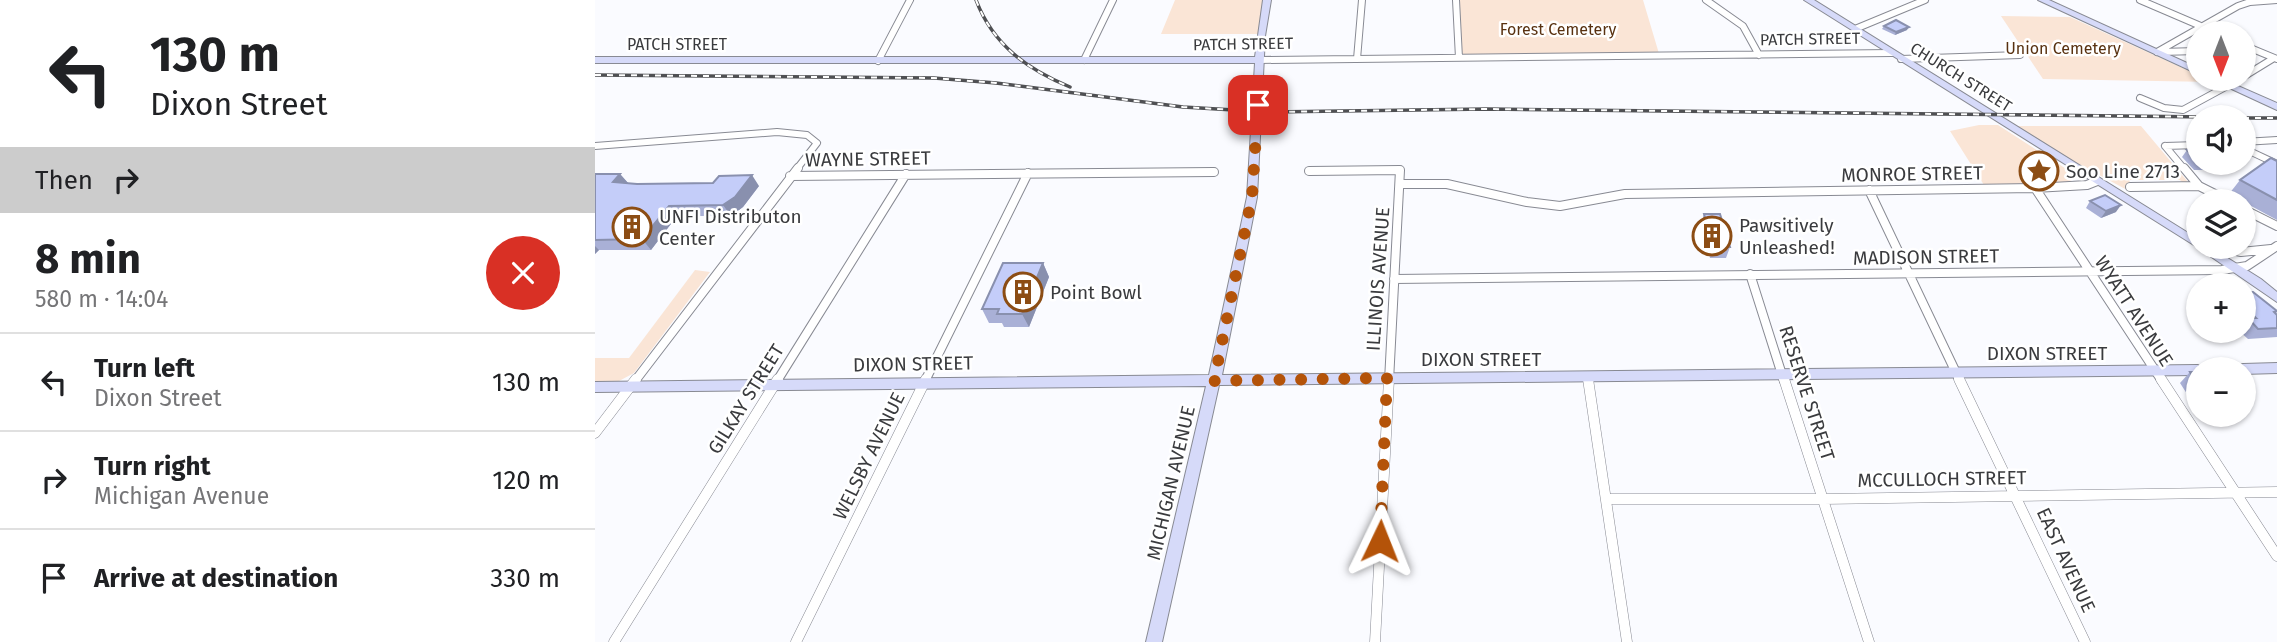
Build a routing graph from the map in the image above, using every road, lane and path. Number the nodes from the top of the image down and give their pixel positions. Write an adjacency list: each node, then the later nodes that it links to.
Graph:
1 (910, 0): 29 (street)
2 (1113, 0): 27 (street)
3 (1267, 0): 28 (street, MICHIGAN AVENUE)
4 (1362, 0): 25 (street)
5 (1456, 0): 23 (street)
6 (1706, 0): 20 (street)
7 (1808, 0): 14 (street, CHURCH STREET)
8 (1924, 0): 14 (street)
9 (2042, 0): 19 (street)
10 (2140, 0): 12 (street)
11 (2277, 0): 13 (street)
12 (2188, 21)
13 (2213, 21)
14 (1855, 29): 22 (street, CHURCH STREET)
15 (2186, 36): 19 (street)
16 (2257, 50): 17 (street); 24 (street)
17 (2277, 50)
18 (2186, 51): 19 (street)
19 (2157, 52): 30 (street)
20 (1759, 55): 22 (street, PATCH STREET); 23 (street, PATCH STREET)
21 (2020, 55): 22 (street, PATCH STREET)
22 (1897, 56): 49 (street, CHURCH STREET)
23 (1459, 58): 25 (street, PATCH STREET)
24 (2275, 58): 31 (street)
25 (1357, 59): 28 (street, PATCH STREET)
26 (595, 60): 29 (street, PATCH STREET)
27 (1084, 60): 28 (street, PATCH STREET); 29 (street, PATCH STREET)
28 (1260, 60): 79 (street, MICHIGAN AVENUE)
29 (878, 61)
30 (2186, 65)
31 (2256, 70)
32 (2219, 91): 34 (street)
33 (2243, 91): 35 (street)
34 (2140, 98)
35 (2277, 107)
36 (2277, 140): 37 (street)
37 (2256, 141)
38 (2186, 145): 43 (street)
39 (595, 146): 48 (street, WAYNE STREET)
40 (2256, 154): 41 (street)
41 (2277, 164)
42 (1309, 171): 50 (street, ILLINOIS AVENUE)
43 (2186, 171)
44 (1214, 172): 45 (street, WAYNE STREET)
45 (1028, 173): 46 (street, WAYNE STREET); 80 (street, WELSBY AVENUE)
46 (906, 174): 48 (street, WAYNE STREET); 81 (street, GILKAY STREET)
47 (2190, 175): 51 (street)
48 (790, 176): 83 (street)
49 (2097, 181): 53 (street, MONROE STREET); 58 (street, CHURCH STREET); 59 (street, CHURCH STREET)
50 (1400, 184): 55 (street, MONROE STREET); 68 (street, ILLINOIS AVENUE)
51 (2199, 186): 52 (street); 54 (street)
52 (2130, 187)
53 (2035, 188): 55 (street, MONROE STREET); 65 (street, WYATT AVENUE)
54 (2205, 189)
55 (1869, 190): 66 (street, EAST AVENUE)
56 (2256, 216): 57 (street)
57 (2277, 226)
58 (2186, 231)
59 (2186, 236)
60 (2275, 247): 61 (street); 64 (street)
61 (2256, 250)
62 (2227, 259): 64 (street, CHURCH STREET)
63 (2232, 259): 64 (street, CHURCH STREET)
64 (2242, 267): 65 (street, MADISON STREET); 69 (street, CHURCH STREET); 70 (street, CHURCH STREET)
65 (2089, 270): 66 (street, MADISON STREET); 74 (street, WYATT AVENUE)
66 (1909, 273): 67 (street, MADISON STREET); 75 (street, EAST AVENUE)
67 (1751, 274): 68 (street, MADISON STREET); 76 (street, RESERVE STREET)
68 (1394, 279): 77 (street, ILLINOIS AVENUE)
69 (2277, 289)
70 (2277, 298)
71 (2277, 368): 72 (street)
72 (2256, 369)
73 (2186, 371): 74 (street, DIXON STREET)
74 (2155, 372): 75 (street, DIXON STREET); 85 (street, WYATT AVENUE)
75 (1957, 373): 76 (street, DIXON STREET); 87 (street, EAST AVENUE)
76 (1782, 375): 78 (street, DIXON STREET); 89 (street, RESERVE STREET)
77 (1387, 378): 78 (street, DIXON STREET); 79 (street, DIXON STREET); 94 (street, ILLINOIS AVENUE)
78 (1588, 378): 88 (street)
79 (1214, 381): 80 (street, DIXON STREET); 93 (street, MICHIGAN AVENUE)
80 (922, 383): 81 (street, DIXON STREET); 92 (street, WELSBY AVENUE)
81 (776, 385): 83 (street, DIXON STREET); 91 (street, GILKAY STREET)
82 (595, 387): 83 (street, DIXON STREET)
83 (630, 387): 84 (street)
84 (595, 433)
85 (2235, 492): 86 (street, MCCULLOCH STREET); 87 (street, MCCULLOCH STREET); 90 (street, WYATT AVENUE)
86 (2277, 492)
87 (2016, 495): 89 (street, MCCULLOCH STREET); 97 (street, EAST AVENUE)
88 (1608, 499): 89 (street, MCCULLOCH STREET); 95 (street)
89 (1824, 499): 96 (street, RESERVE STREET)
90 (2277, 556)
91 (614, 642)
92 (796, 642)
93 (1154, 642)
94 (1375, 642)
95 (1627, 642)
96 (1869, 642)
97 (2085, 642)

